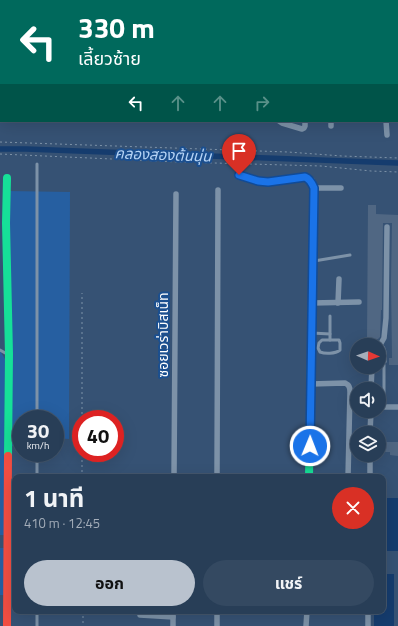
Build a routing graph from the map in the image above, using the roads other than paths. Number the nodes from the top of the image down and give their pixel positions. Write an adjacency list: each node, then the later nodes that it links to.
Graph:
1 (282, 122): 3 (street)
2 (386, 122): 4 (street)
3 (305, 123)
4 (387, 135)
5 (37, 164): 31 (lane)
6 (239, 175): 8 (street)
7 (6, 178): 13 (street)
8 (314, 188): 9 (street); 16 (street)
9 (340, 188)
10 (218, 190): 36 (street)
11 (176, 194): 35 (street, ซอยเวร่าบิสเน็ท)
12 (0, 217): 13 (street)
13 (6, 223): 27 (street)
14 (386, 227): 24 (street)
15 (350, 255): 16 (lane)
16 (313, 261): 19 (street)
17 (339, 279): 20 (street)
18 (359, 302): 20 (street)
19 (312, 303): 20 (street); 22 (street)
20 (338, 303)
21 (330, 316): 23 (lane)
22 (312, 333): 23 (lane); 28 (street)
23 (330, 334): 25 (lane)
24 (384, 338)
25 (330, 340): 25 (lane)
26 (0, 350): 27 (lane)
27 (9, 354): 46 (street)
28 (311, 384): 37 (street); 38 (street)
29 (386, 407): 30 (street)
30 (398, 407)
31 (36, 410)
32 (37, 462): 34 (lane)
33 (370, 462): 39 (street)
34 (37, 474)
35 (174, 474)
36 (217, 474)
37 (309, 474)
38 (348, 474)
39 (370, 474)
40 (37, 614): 47 (lane)
41 (173, 614): 45 (street); 48 (street)
42 (217, 614): 49 (street)
43 (307, 614): 50 (street)
44 (368, 614): 51 (street)
45 (140, 615)
46 (7, 626)
47 (37, 626)
48 (173, 626)
49 (217, 626)
50 (306, 626)
51 (368, 626)

